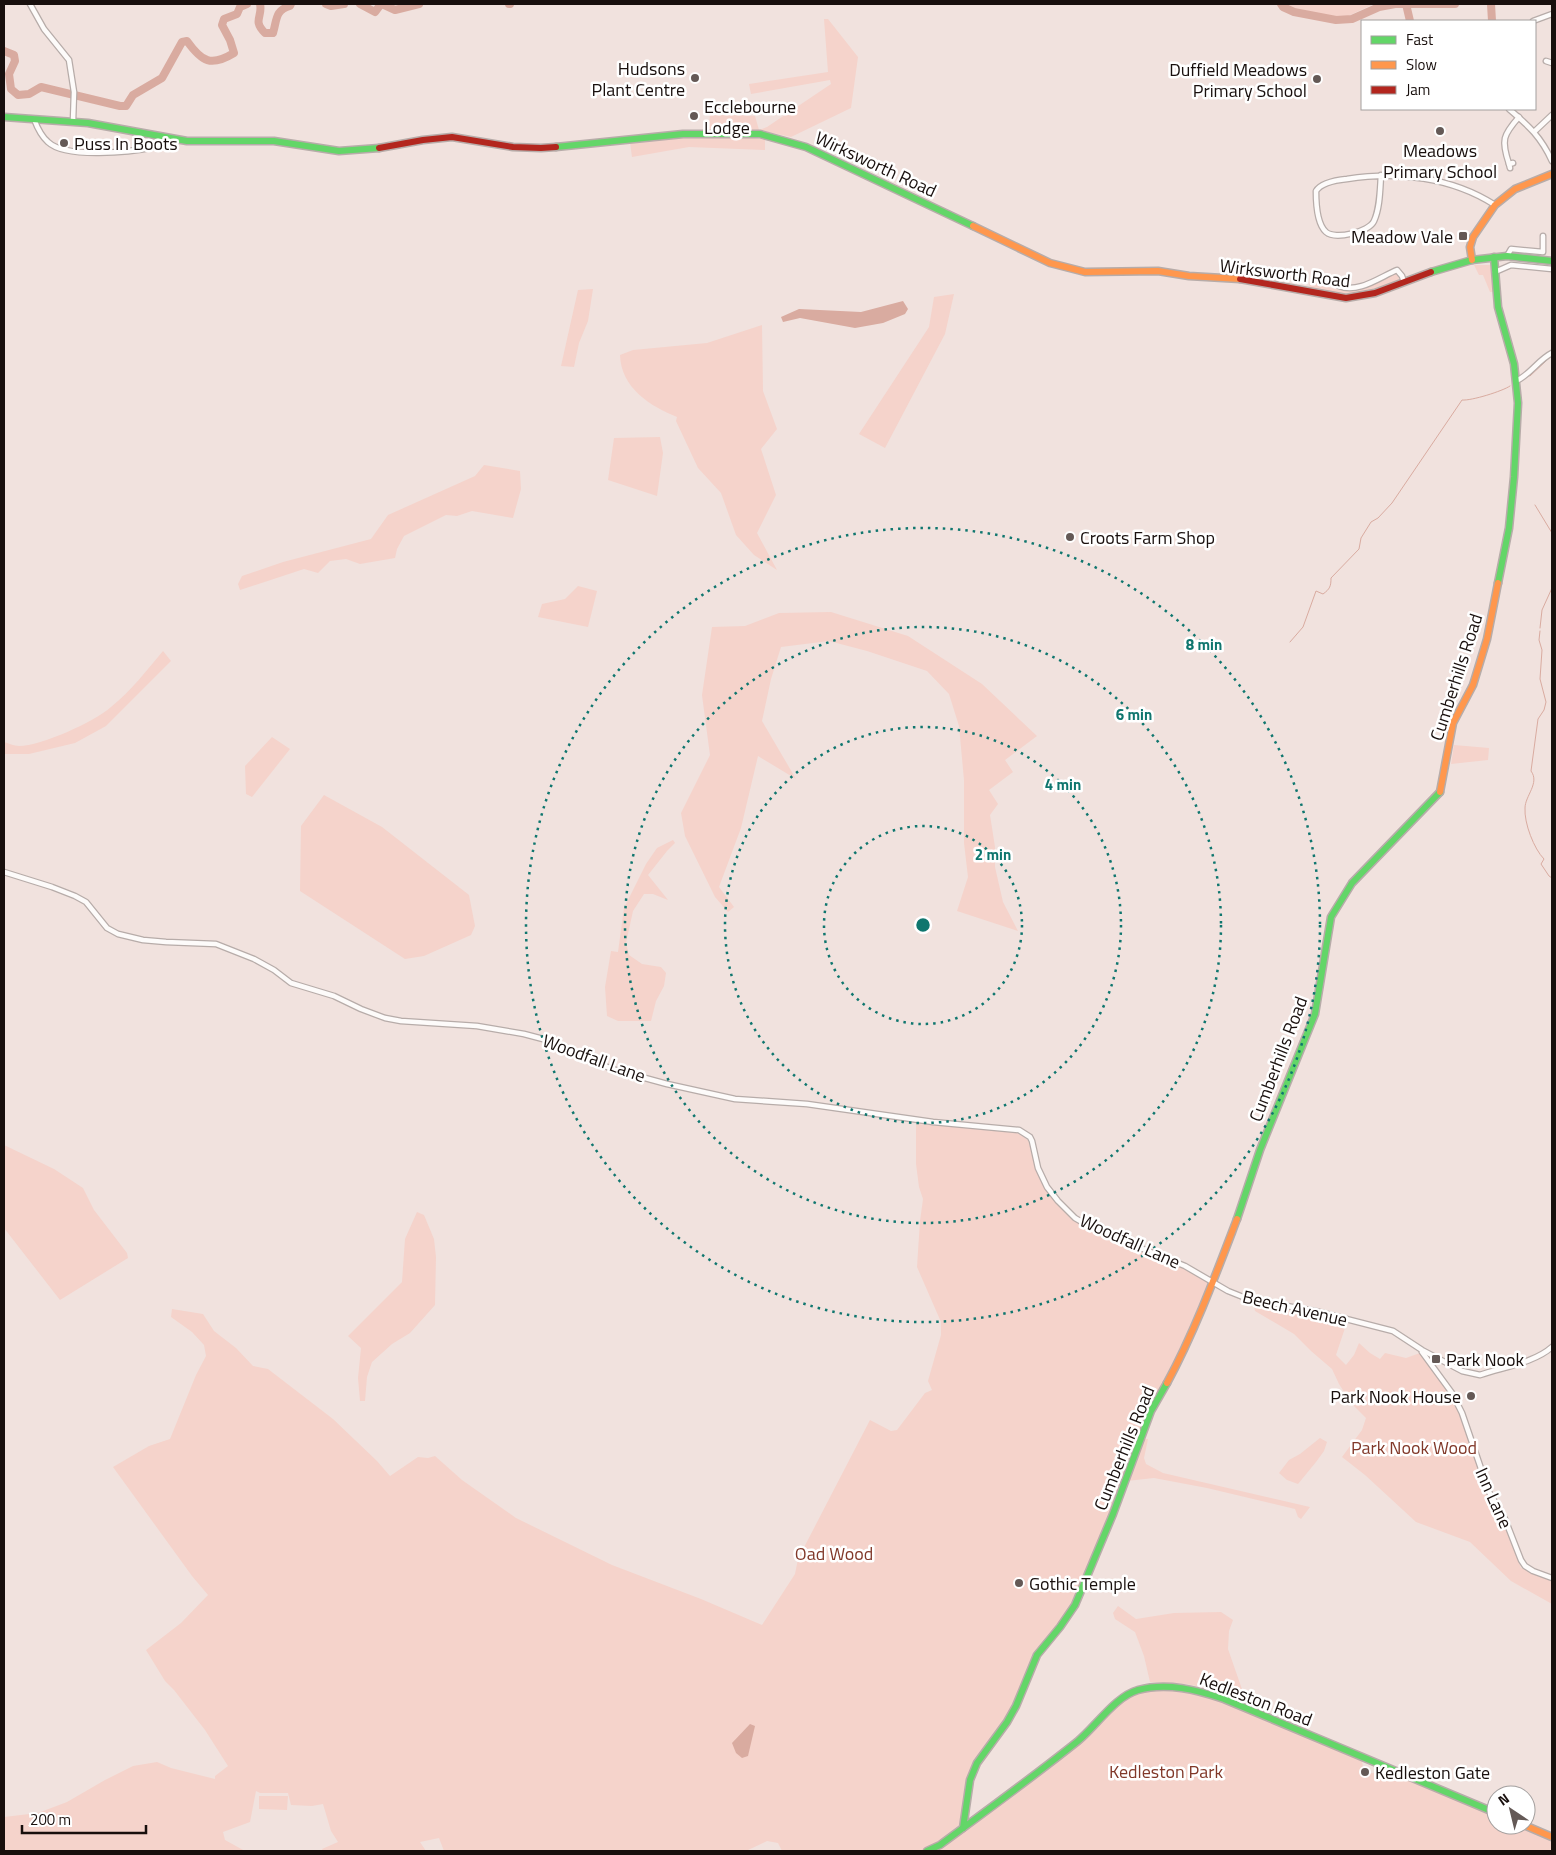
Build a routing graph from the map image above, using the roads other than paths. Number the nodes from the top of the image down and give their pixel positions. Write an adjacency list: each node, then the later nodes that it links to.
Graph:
1 (30, 4): 11 (street)
2 (1552, 14): 3 (street)
3 (1536, 20)
4 (1546, 61): 5 (street)
5 (1552, 63)
6 (1510, 110): 9 (street)
7 (1552, 116): 12 (street)
8 (4, 117): 10 (street, Wirksworth Road)
9 (1520, 117): 12 (street); 15 (street)
10 (34, 119): 11 (street, Wirksworth Road); 13 (street)
11 (73, 121): 13 (street, Wirksworth Road)
12 (1535, 131): 14 (street)
13 (160, 137): 27 (street, Wirksworth Road)
14 (1552, 159)
15 (1511, 165)
16 (1552, 174): 18 (street)
17 (1381, 175): 17 (street); 18 (street)
18 (1495, 205): 22 (street)
19 (1544, 236): 20 (street)
20 (1508, 256): 21 (street, Wirksworth Road); 23 (street, Wirksworth Road)
21 (1494, 257): 22 (street, Wirksworth Road); 26 (street, Cumberhills Road)
22 (1472, 260): 27 (street, Wirksworth Road)
23 (1549, 260): 24 (street)
24 (1545, 267): 25 (street); 26 (street)
25 (1552, 269)
26 (1495, 272): 30 (street, Cumberhills Road)
27 (1404, 282): 28 (street)
28 (1339, 286)
29 (1552, 353): 30 (street)
30 (1516, 381): 32 (street, Cumberhills Road)
31 (4, 872): 32 (street, Woodfall Lane)
32 (1213, 1283): 34 (street, Beech Avenue); 37 (street, Cumberhills Road)
33 (1552, 1347): 34 (street)
34 (1422, 1350): 35 (street, Inn Lane)
35 (1552, 1578)
36 (1486, 1809): 37 (street, Kedleston Road)
37 (964, 1828): 40 (street, Kedleston Road)
38 (1536, 1830): 39 (street)
39 (1552, 1837)
40 (927, 1851)

